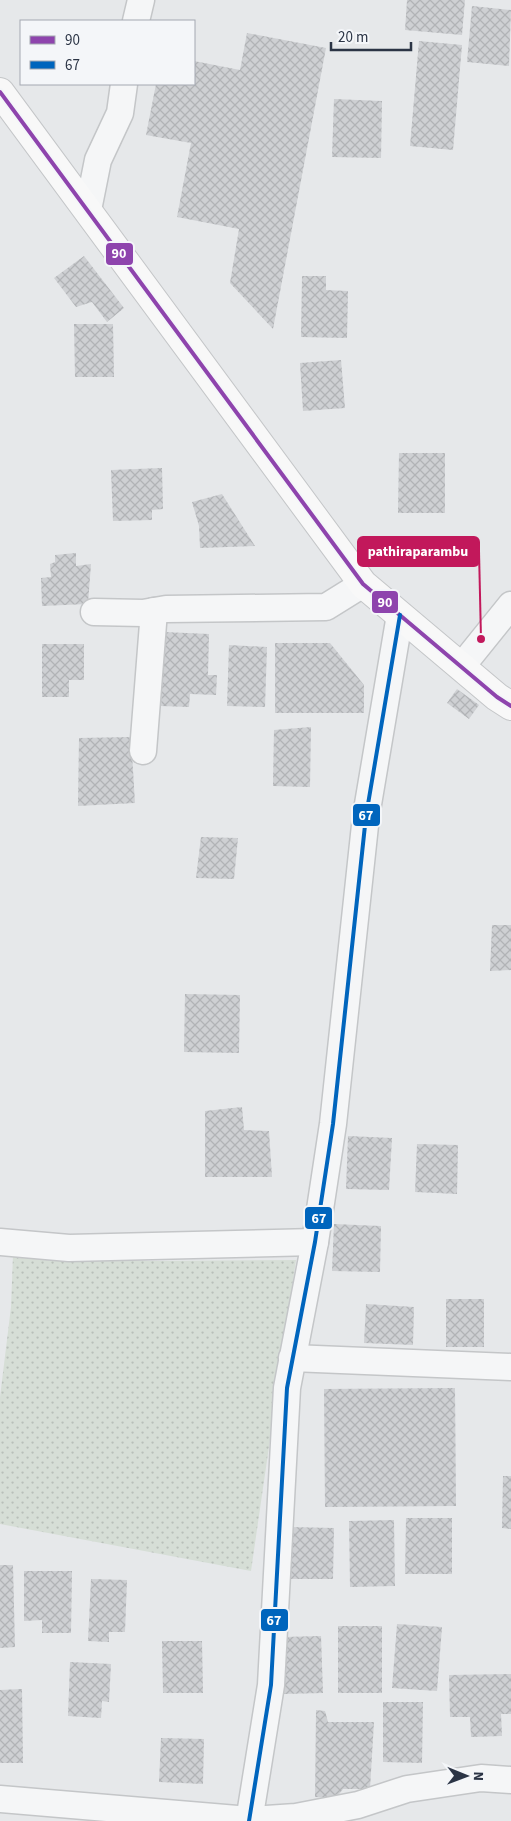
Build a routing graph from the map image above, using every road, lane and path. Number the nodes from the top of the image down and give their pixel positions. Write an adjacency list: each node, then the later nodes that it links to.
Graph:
1 (142, 0): 2 (street)
2 (136, 20)
3 (124, 85): 5 (street)
4 (0, 92): 5 (main road)
5 (88, 210): 6 (main road)
6 (362, 584): 8 (street); 10 (main road)
7 (511, 605): 11 (street)
8 (154, 611): 9 (street); 14 (street)
9 (94, 612)
10 (400, 615): 12 (main road); 16 (street)
11 (504, 631): 12 (street)
12 (461, 667): 13 (main road)
13 (511, 706)
14 (143, 751)
15 (0, 1242): 16 (street)
16 (315, 1242): 17 (street)
17 (292, 1358): 18 (street); 21 (street)
18 (511, 1367)
19 (511, 1780): 21 (street)
20 (0, 1799): 21 (street)
21 (249, 1820)

